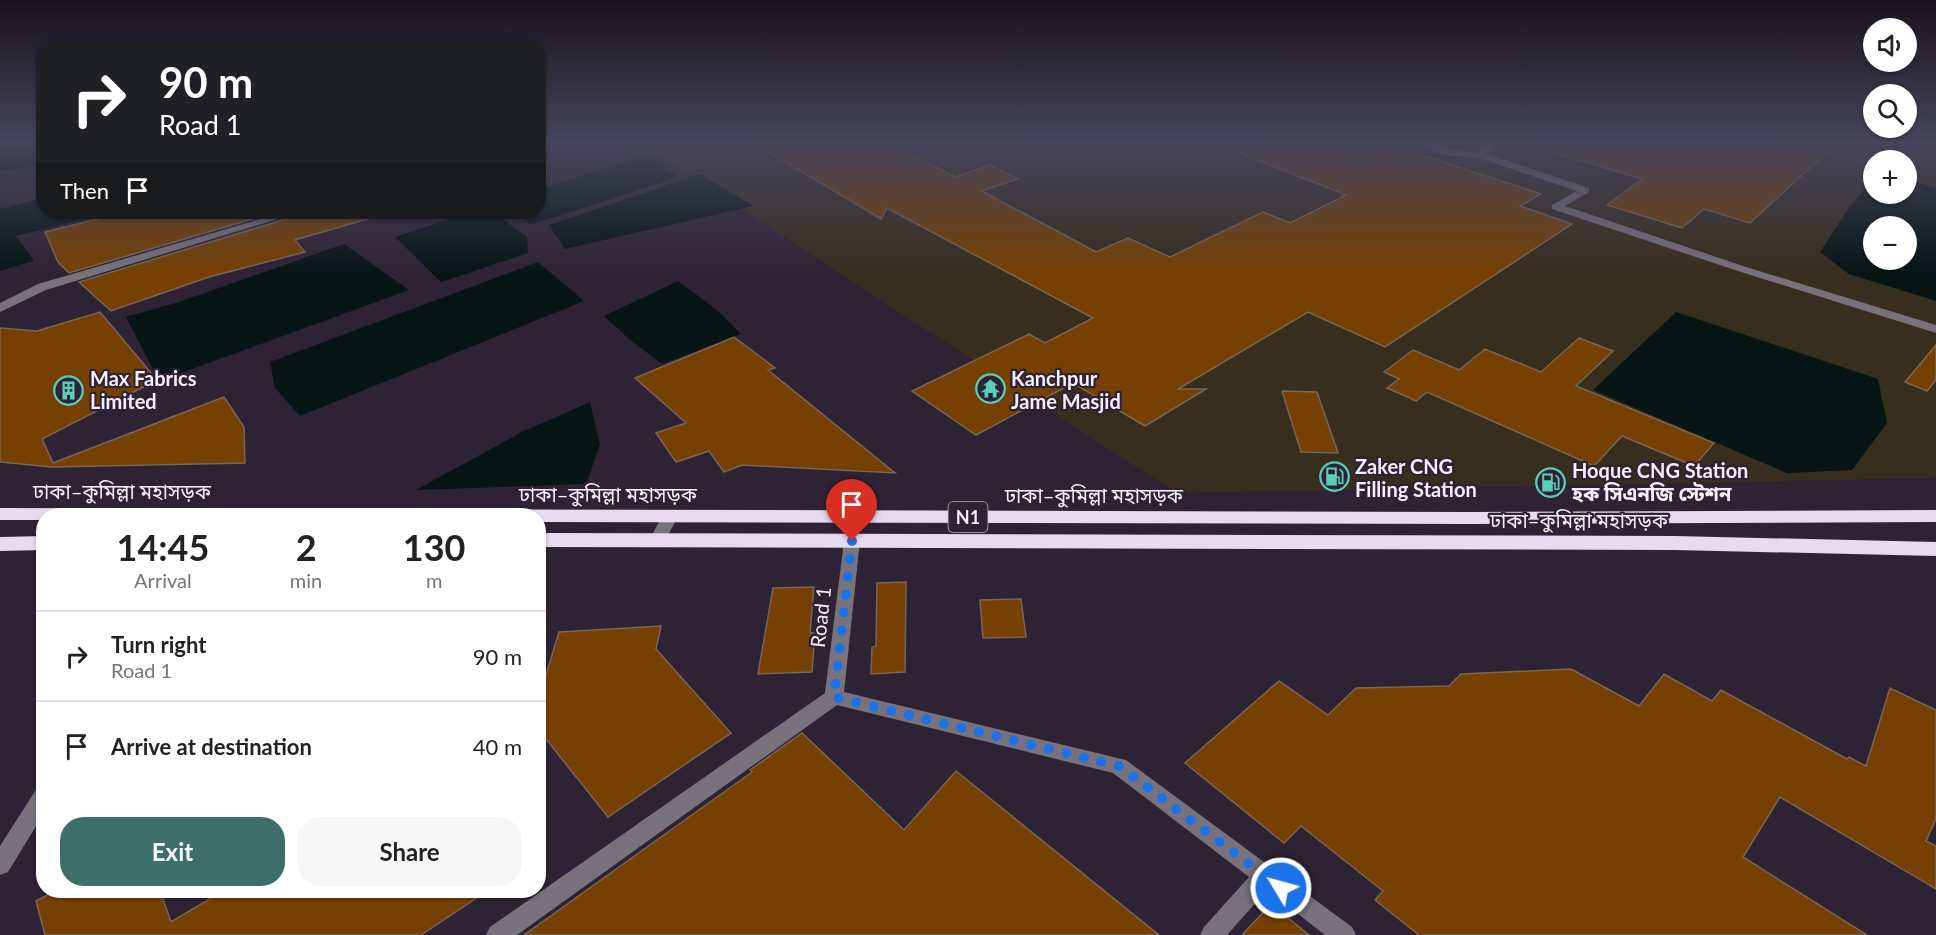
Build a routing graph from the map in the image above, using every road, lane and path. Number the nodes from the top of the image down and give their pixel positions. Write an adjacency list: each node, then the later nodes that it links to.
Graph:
1 (1575, 187): 4 (street)
2 (271, 219): 3 (street)
3 (0, 308)
4 (1936, 329)
5 (0, 514): 6 (highway, ঢাকা–কুমিল্লা মহাসড়ক / N1)
6 (36, 514)
7 (546, 516): 9 (highway, ঢাকা–কুমিল্লা মহাসড়ক / N1)
8 (1936, 516): 9 (highway, ঢাকা–কুমিল্লা মহাসড়ক / N1)
9 (670, 517): 11 (street)
10 (546, 540): 11 (highway, ঢাকা–কুমিল্লা মহাসড়ক / N1)
11 (657, 540): 12 (highway, ঢাকা–কুমিল্লা মহাসড়ক / N1)
12 (852, 541): 15 (highway, ঢাকা–কুমিল্লা মহাসড়ক / N1); 16 (street, Road 1)
13 (36, 543): 14 (highway)
14 (0, 544)
15 (1936, 549)
16 (834, 697): 19 (street); 20 (street)
17 (36, 807): 18 (street)
18 (0, 865)
19 (1265, 876): 21 (street); 22 (street)
20 (498, 935)
21 (1212, 935)
22 (1344, 935)

